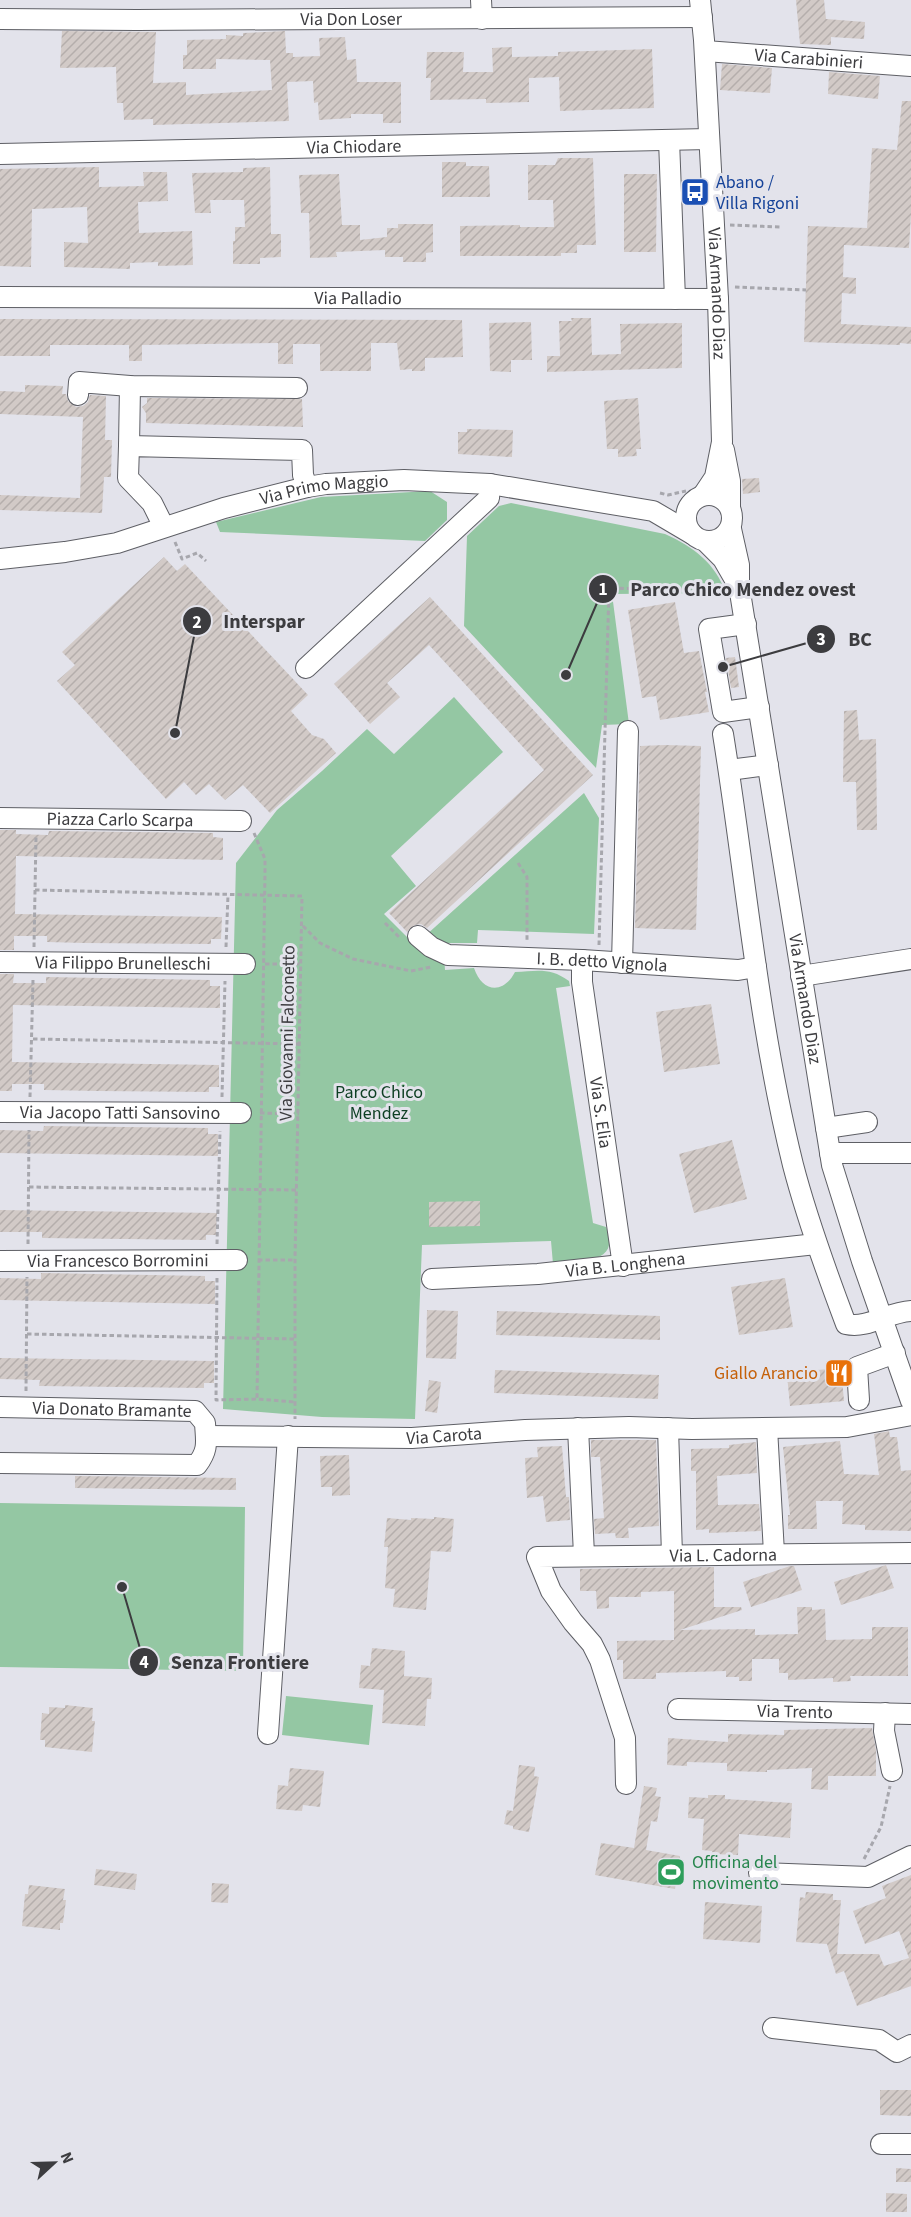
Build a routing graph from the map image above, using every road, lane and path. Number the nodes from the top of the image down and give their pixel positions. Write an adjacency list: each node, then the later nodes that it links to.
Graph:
1 (701, 9): 2 (street, Via Don Loser); 4 (street, Via Armando Diaz)
2 (481, 10): 3 (street, Via Don Loser)
3 (0, 19)
4 (705, 51): 5 (street, Via Carabinieri); 6 (street, Via Armando Diaz)
5 (911, 66)
6 (709, 139): 7 (street, Via Chiodare); 12 (street, Via Armando Diaz)
7 (669, 140): 8 (street, Via Chiodare); 14 (street)
8 (0, 154)
9 (731, 225): 10 (path)
10 (780, 227)
11 (806, 290): 12 (path)
12 (726, 293): 14 (street, Via Palladio); 18 (street, Via Armando Diaz)
13 (0, 297): 14 (street, Via Palladio)
14 (675, 298)
15 (130, 386): 16 (street); 17 (street); 19 (street)
16 (297, 388)
17 (78, 395)
18 (722, 442): 22 (street, Via Armando Diaz); 24 (street, Via Armando Diaz)
19 (129, 446): 21 (street); 26 (street)
20 (490, 484): 21 (street, Via Primo Maggio); 23 (street, Via Primo Maggio); 32 (street)
21 (307, 487): 26 (street, Via Primo Maggio)
22 (696, 495): 23 (street, Via Primo Maggio); 23 (path); 24 (street); 27 (street)
23 (656, 502): 27 (street, Via Primo Maggio)
24 (730, 507): 25 (street)
25 (731, 529): 27 (street); 30 (street, Via Armando Diaz)
26 (169, 532): 28 (street, Via Primo Maggio); 29 (path)
27 (699, 538): 30 (street, Via Armando Diaz)
28 (0, 559)
29 (206, 561)
30 (739, 586): 31 (street, Via Armando Diaz)
31 (746, 624): 33 (street, Via Armando Diaz); 33 (street)
32 (306, 668)
33 (759, 707): 36 (street, Via Armando Diaz)
34 (628, 731): 52 (street)
35 (723, 734): 37 (street)
36 (768, 765): 37 (street); 56 (street, Via Armando Diaz)
37 (729, 770): 55 (street)
38 (0, 818): 39 (street, Piazza Carlo Scarpa)
39 (241, 821): 43 (path)
40 (518, 863): 46 (path)
41 (35, 890): 42 (path, Via Giovanni Falconetto)
42 (228, 895): 43 (path, Via Giovanni Falconetto); 51 (path)
43 (265, 896): 44 (path, Via Giovanni Falconetto); 53 (path)
44 (302, 925): 47 (path); 54 (path, Via Giovanni Falconetto)
45 (418, 936): 47 (street)
46 (527, 958): 47 (street, I. B. detto Vignola); 49 (street, I. B. detto Vignola)
47 (442, 959)
48 (911, 959): 56 (street)
49 (582, 960): 52 (street, I. B. detto Vignola); 80 (street, Via S. Elia)
50 (0, 962): 51 (street, Via Filippo Brunelleschi)
51 (225, 963): 53 (street, Via Filippo Brunelleschi); 58 (path)
52 (622, 963): 55 (street, I. B. detto Vignola)
53 (255, 964): 54 (path); 59 (path)
54 (302, 964): 60 (path, Via Giovanni Falconetto)
55 (756, 967): 74 (street)
56 (801, 976): 66 (street, Via Armando Diaz)
57 (33, 1039): 58 (path)
58 (223, 1043): 59 (path); 62 (path)
59 (263, 1043): 60 (path); 63 (path)
60 (300, 1044): 64 (path, Via Giovanni Falconetto)
61 (0, 1112): 62 (street, Via Jacopo Tatti Sansovino)
62 (231, 1113): 63 (path); 71 (path)
63 (261, 1113): 64 (path); 72 (path)
64 (299, 1114): 73 (path, Via Giovanni Falconetto)
65 (867, 1122): 66 (street)
66 (826, 1128): 68 (street, Via Armando Diaz)
67 (911, 1153): 68 (street)
68 (831, 1159): 69 (street); 83 (street, Via Armando Diaz)
69 (911, 1166)
70 (29, 1187): 71 (path)
71 (217, 1190): 72 (path); 75 (path)
72 (260, 1190): 73 (path); 77 (path)
73 (297, 1190): 78 (path, Via Giovanni Falconetto)
74 (816, 1244): 80 (street, Via B. Longhena); 83 (street)
75 (217, 1260): 76 (street, Via Francesco Borromini); 79 (street, Via Francesco Borromini); 85 (path)
76 (237, 1260): 77 (path)
77 (259, 1260): 78 (path); 86 (path)
78 (295, 1260): 87 (path, Via Giovanni Falconetto)
79 (0, 1261)
80 (623, 1266): 81 (street, Via B. Longhena)
81 (432, 1279)
82 (911, 1311): 83 (street)
83 (882, 1317): 88 (street, Via Armando Diaz)
84 (27, 1334): 85 (path)
85 (217, 1338): 86 (path); 89 (path)
86 (258, 1339): 87 (path); 89 (path)
87 (295, 1339): 92 (path, Via Giovanni Falconetto)
88 (895, 1353): 90 (street); 91 (street, Via Armando Diaz)
89 (257, 1399): 92 (path)
90 (859, 1400)
91 (911, 1401)
92 (295, 1402): 99 (path, Via Giovanni Falconetto)
93 (0, 1407): 98 (street, Via Donato Bramante)
94 (911, 1415): 97 (street, Via Carota)
95 (578, 1428): 96 (street, Via Carota); 99 (street, Via Carota); 103 (street)
96 (668, 1428): 97 (street, Via Carota); 104 (street)
97 (767, 1428): 101 (street)
98 (206, 1436): 99 (street, Via Carota); 100 (street)
99 (292, 1436): 108 (street)
100 (0, 1463)
101 (774, 1553): 102 (street, Via L. Cadorna); 104 (street, Via L. Cadorna)
102 (911, 1553)
103 (584, 1555): 104 (street, Via L. Cadorna); 110 (street, Via L. Cadorna)
104 (672, 1555)
105 (678, 1709): 106 (street, Via Trento)
106 (885, 1713): 107 (street, Via Trento); 109 (street)
107 (911, 1713)
108 (268, 1734)
109 (892, 1771): 113 (path)
110 (626, 1784)
111 (911, 1856): 113 (street)
112 (759, 1873): 113 (street)
113 (858, 1877)
114 (773, 2028): 115 (street)
115 (904, 2049)
116 (881, 2144): 117 (street)
117 (911, 2144)

